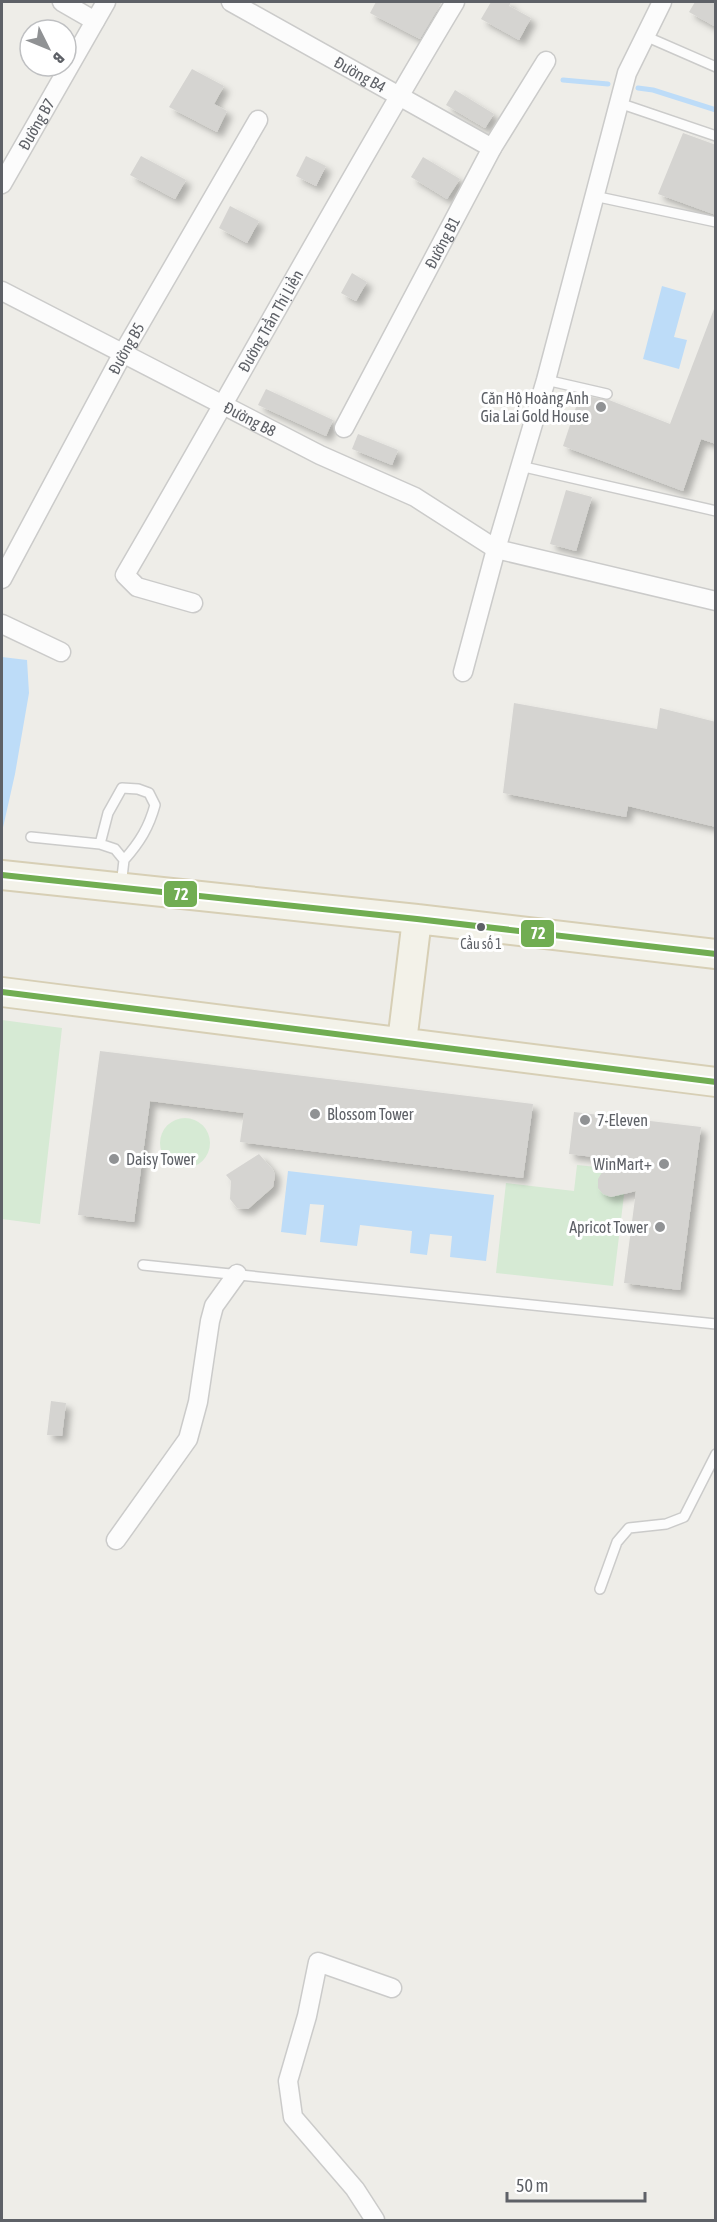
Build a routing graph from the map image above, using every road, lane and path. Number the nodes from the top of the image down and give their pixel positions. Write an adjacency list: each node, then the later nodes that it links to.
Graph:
1 (62, 2): 6 (street)
2 (106, 2): 6 (street, Đường B7)
3 (231, 2): 10 (street, Đường B4)
4 (455, 2): 10 (street, Đường Trần Thị Liền)
5 (662, 2): 7 (street)
6 (95, 21): 15 (street, Đường B7)
7 (645, 36): 9 (lane); 11 (street)
8 (546, 61): 14 (street, Đường B1)
9 (716, 67)
10 (399, 95): 14 (street, Đường B4); 22 (street, Đường Trần Thị Liền)
11 (618, 103): 13 (lane); 16 (street)
12 (258, 120): 19 (street, Đường B5)
13 (716, 136)
14 (492, 148): 23 (street, Đường B1)
15 (2, 184)
16 (594, 196): 17 (lane); 20 (street)
17 (716, 222)
18 (2, 291): 19 (street, Đường B8)
19 (123, 353): 22 (street, Đường B8); 27 (street, Đường B5)
20 (546, 380): 21 (lane); 24 (street)
21 (607, 394)
22 (224, 406): 26 (street, Đường B8); 29 (street, Đường Trần Thị Liền)
23 (344, 428)
24 (520, 466): 25 (lane); 26 (street)
25 (716, 511)
26 (496, 549): 28 (street, Đường B8); 32 (street)
27 (2, 579)
28 (716, 601)
29 (193, 603)
30 (2, 624): 31 (street)
31 (61, 652)
32 (463, 672)
33 (31, 837): 34 (lane)
34 (100, 844): 35 (lane); 35 (lane)
35 (124, 860): 37 (lane)
36 (2, 875): 37 (main road)
37 (120, 888): 38 (main road)
38 (417, 919): 39 (main road); 41 (main road)
39 (716, 954)
40 (2, 992): 41 (main road)
41 (402, 1042): 42 (main road)
42 (716, 1082)
43 (143, 1265): 44 (lane)
44 (237, 1274): 45 (lane); 47 (street)
45 (716, 1324)
46 (716, 1454): 48 (lane)
47 (116, 1540)
48 (600, 1589)
49 (392, 1988): 50 (street)
50 (375, 2220)

